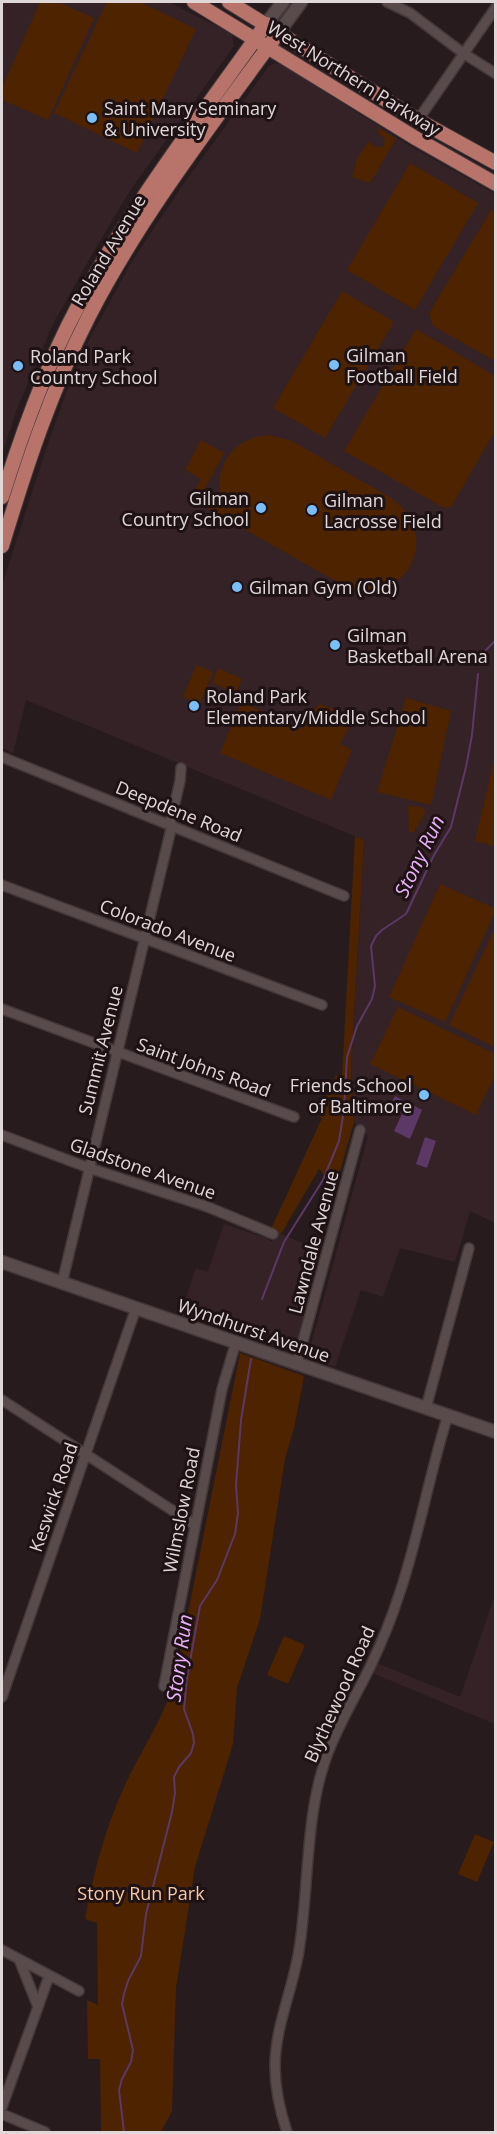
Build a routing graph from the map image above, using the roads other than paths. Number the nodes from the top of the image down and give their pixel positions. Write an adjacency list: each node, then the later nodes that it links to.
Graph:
1 (194, 2): 9 (main road, West Northern Parkway)
2 (229, 2): 7 (main road, West Northern Parkway)
3 (283, 2): 7 (street, Roland Avenue)
4 (301, 2): 8 (street, Roland Avenue)
5 (387, 2): 11 (street)
6 (495, 7): 11 (street)
7 (266, 24): 8 (main road, West Northern Parkway); 9 (main road, Roland Avenue)
8 (279, 32): 10 (main road, Roland Avenue); 13 (main road, West Northern Parkway)
9 (256, 38): 10 (main road, West Northern Parkway); 16 (main road, Roland Avenue)
10 (269, 46): 15 (main road, West Northern Parkway); 17 (main road, Roland Avenue)
11 (463, 53): 12 (street); 13 (street)
12 (495, 74)
13 (418, 120): 14 (main road, West Northern Parkway)
14 (495, 162)
15 (495, 184)
16 (2, 497)
17 (2, 546)
18 (2, 757): 20 (street, Deepdene Road)
19 (181, 768): 20 (street, Summit Avenue)
20 (171, 825): 22 (street, Deepdene Road); 23 (street, Summit Avenue)
21 (2, 885): 23 (street, Colorado Avenue)
22 (344, 896)
23 (144, 939): 24 (street, Colorado Avenue); 26 (street, Summit Avenue)
24 (322, 1005)
25 (2, 1009): 26 (street, Saint Johns Road)
26 (117, 1053): 27 (street, Saint Johns Road); 30 (street, Summit Avenue)
27 (294, 1117)
28 (360, 1130): 37 (street, Lawndale Avenue)
29 (2, 1135): 30 (street, Gladstone Avenue)
30 (89, 1168): 31 (street, Gladstone Avenue); 34 (street, Summit Avenue)
31 (273, 1233)
32 (469, 1248): 39 (street)
33 (2, 1262): 34 (street, Wyndhurst Avenue)
34 (62, 1283): 35 (street, Wyndhurst Avenue)
35 (136, 1308): 36 (street, Wyndhurst Avenue); 42 (street, Keswick Road)
36 (236, 1342): 37 (street, Wyndhurst Avenue); 43 (street, Wilmslow Road)
37 (297, 1363): 39 (street, Wyndhurst Avenue)
38 (2, 1400): 42 (street)
39 (426, 1408): 40 (street, Wyndhurst Avenue)
40 (448, 1415): 41 (street, Wyndhurst Avenue); 54 (street, Blythewood Road)
41 (495, 1432)
42 (84, 1455): 43 (street); 45 (street, Keswick Road)
43 (195, 1525): 44 (street, Wilmslow Road)
44 (164, 1686)
45 (2, 1691)
46 (2, 1950): 47 (street)
47 (19, 1959): 48 (street); 50 (street)
48 (49, 1976): 49 (street); 50 (street)
49 (79, 1991)
50 (38, 2007): 51 (street)
51 (2, 2107)
52 (2, 2114): 53 (street)
53 (45, 2132)
54 (287, 2133)

